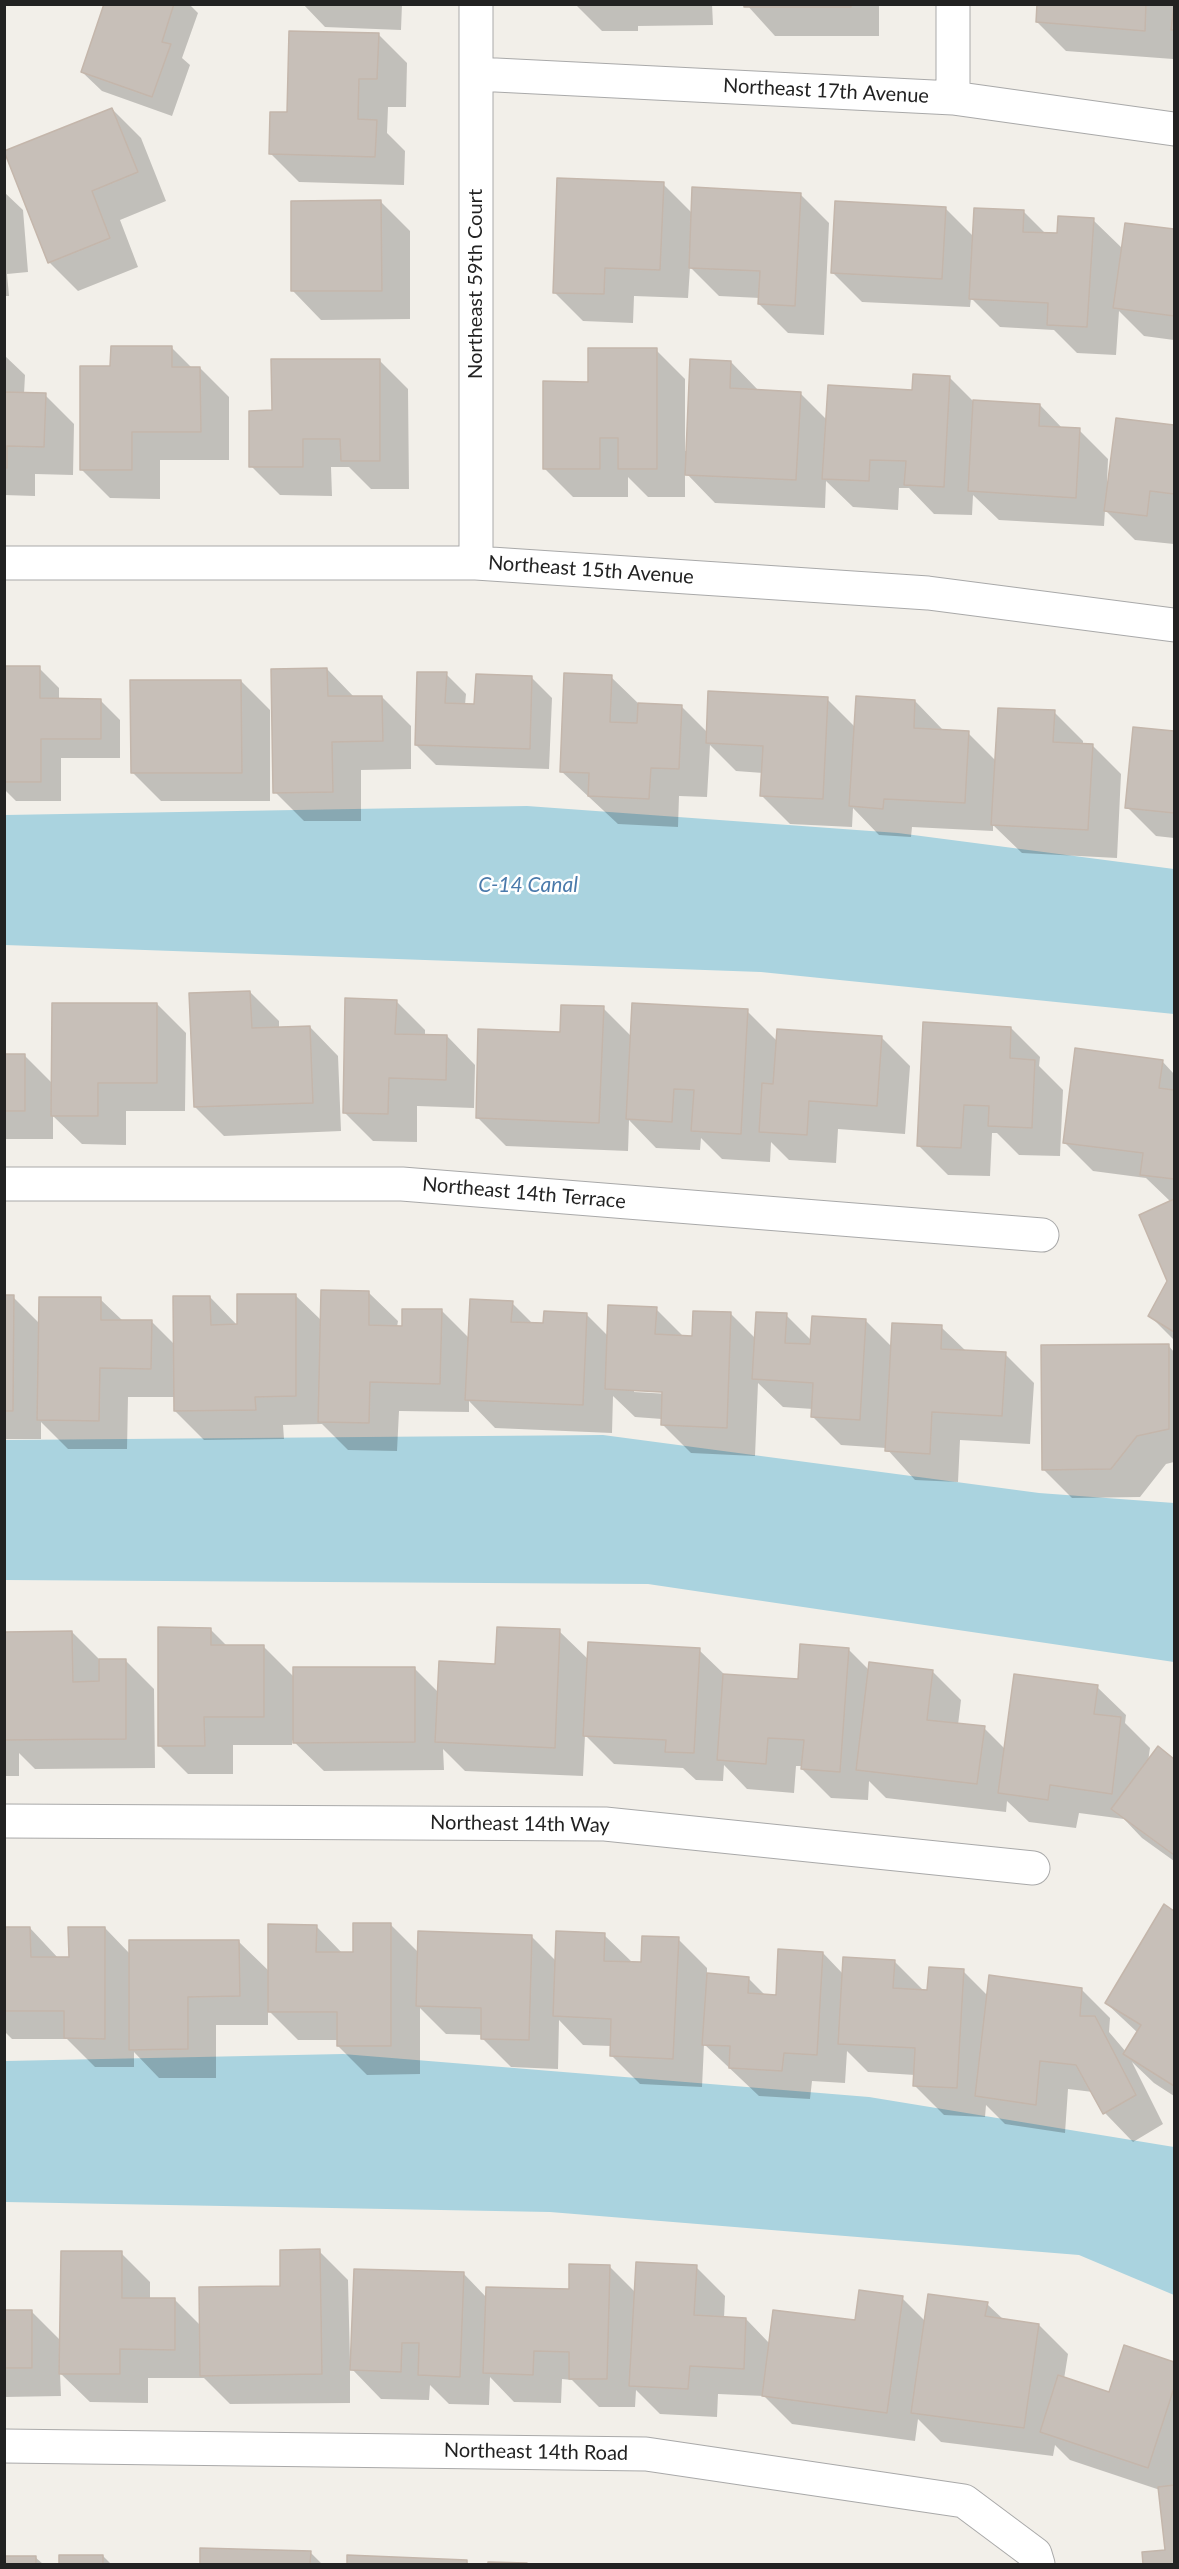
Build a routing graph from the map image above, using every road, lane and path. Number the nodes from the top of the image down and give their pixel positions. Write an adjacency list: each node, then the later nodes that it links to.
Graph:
1 (476, 4): 3 (street, Northeast 59th Court)
2 (953, 4): 4 (street)
3 (476, 74): 4 (street, Northeast 17th Avenue); 7 (street, Northeast 59th Court)
4 (953, 98): 5 (street, Northeast 17th Avenue)
5 (1174, 129)
6 (4, 563): 7 (street, Northeast 15th Avenue)
7 (476, 563): 8 (street, Northeast 15th Avenue)
8 (1174, 625)
9 (4, 1184): 10 (street, Northeast 14th Terrace)
10 (1042, 1235)
11 (4, 1821): 12 (street, Northeast 14th Way)
12 (1034, 1868)
13 (4, 2446): 14 (street, Northeast 14th Road)
14 (1038, 2565)

